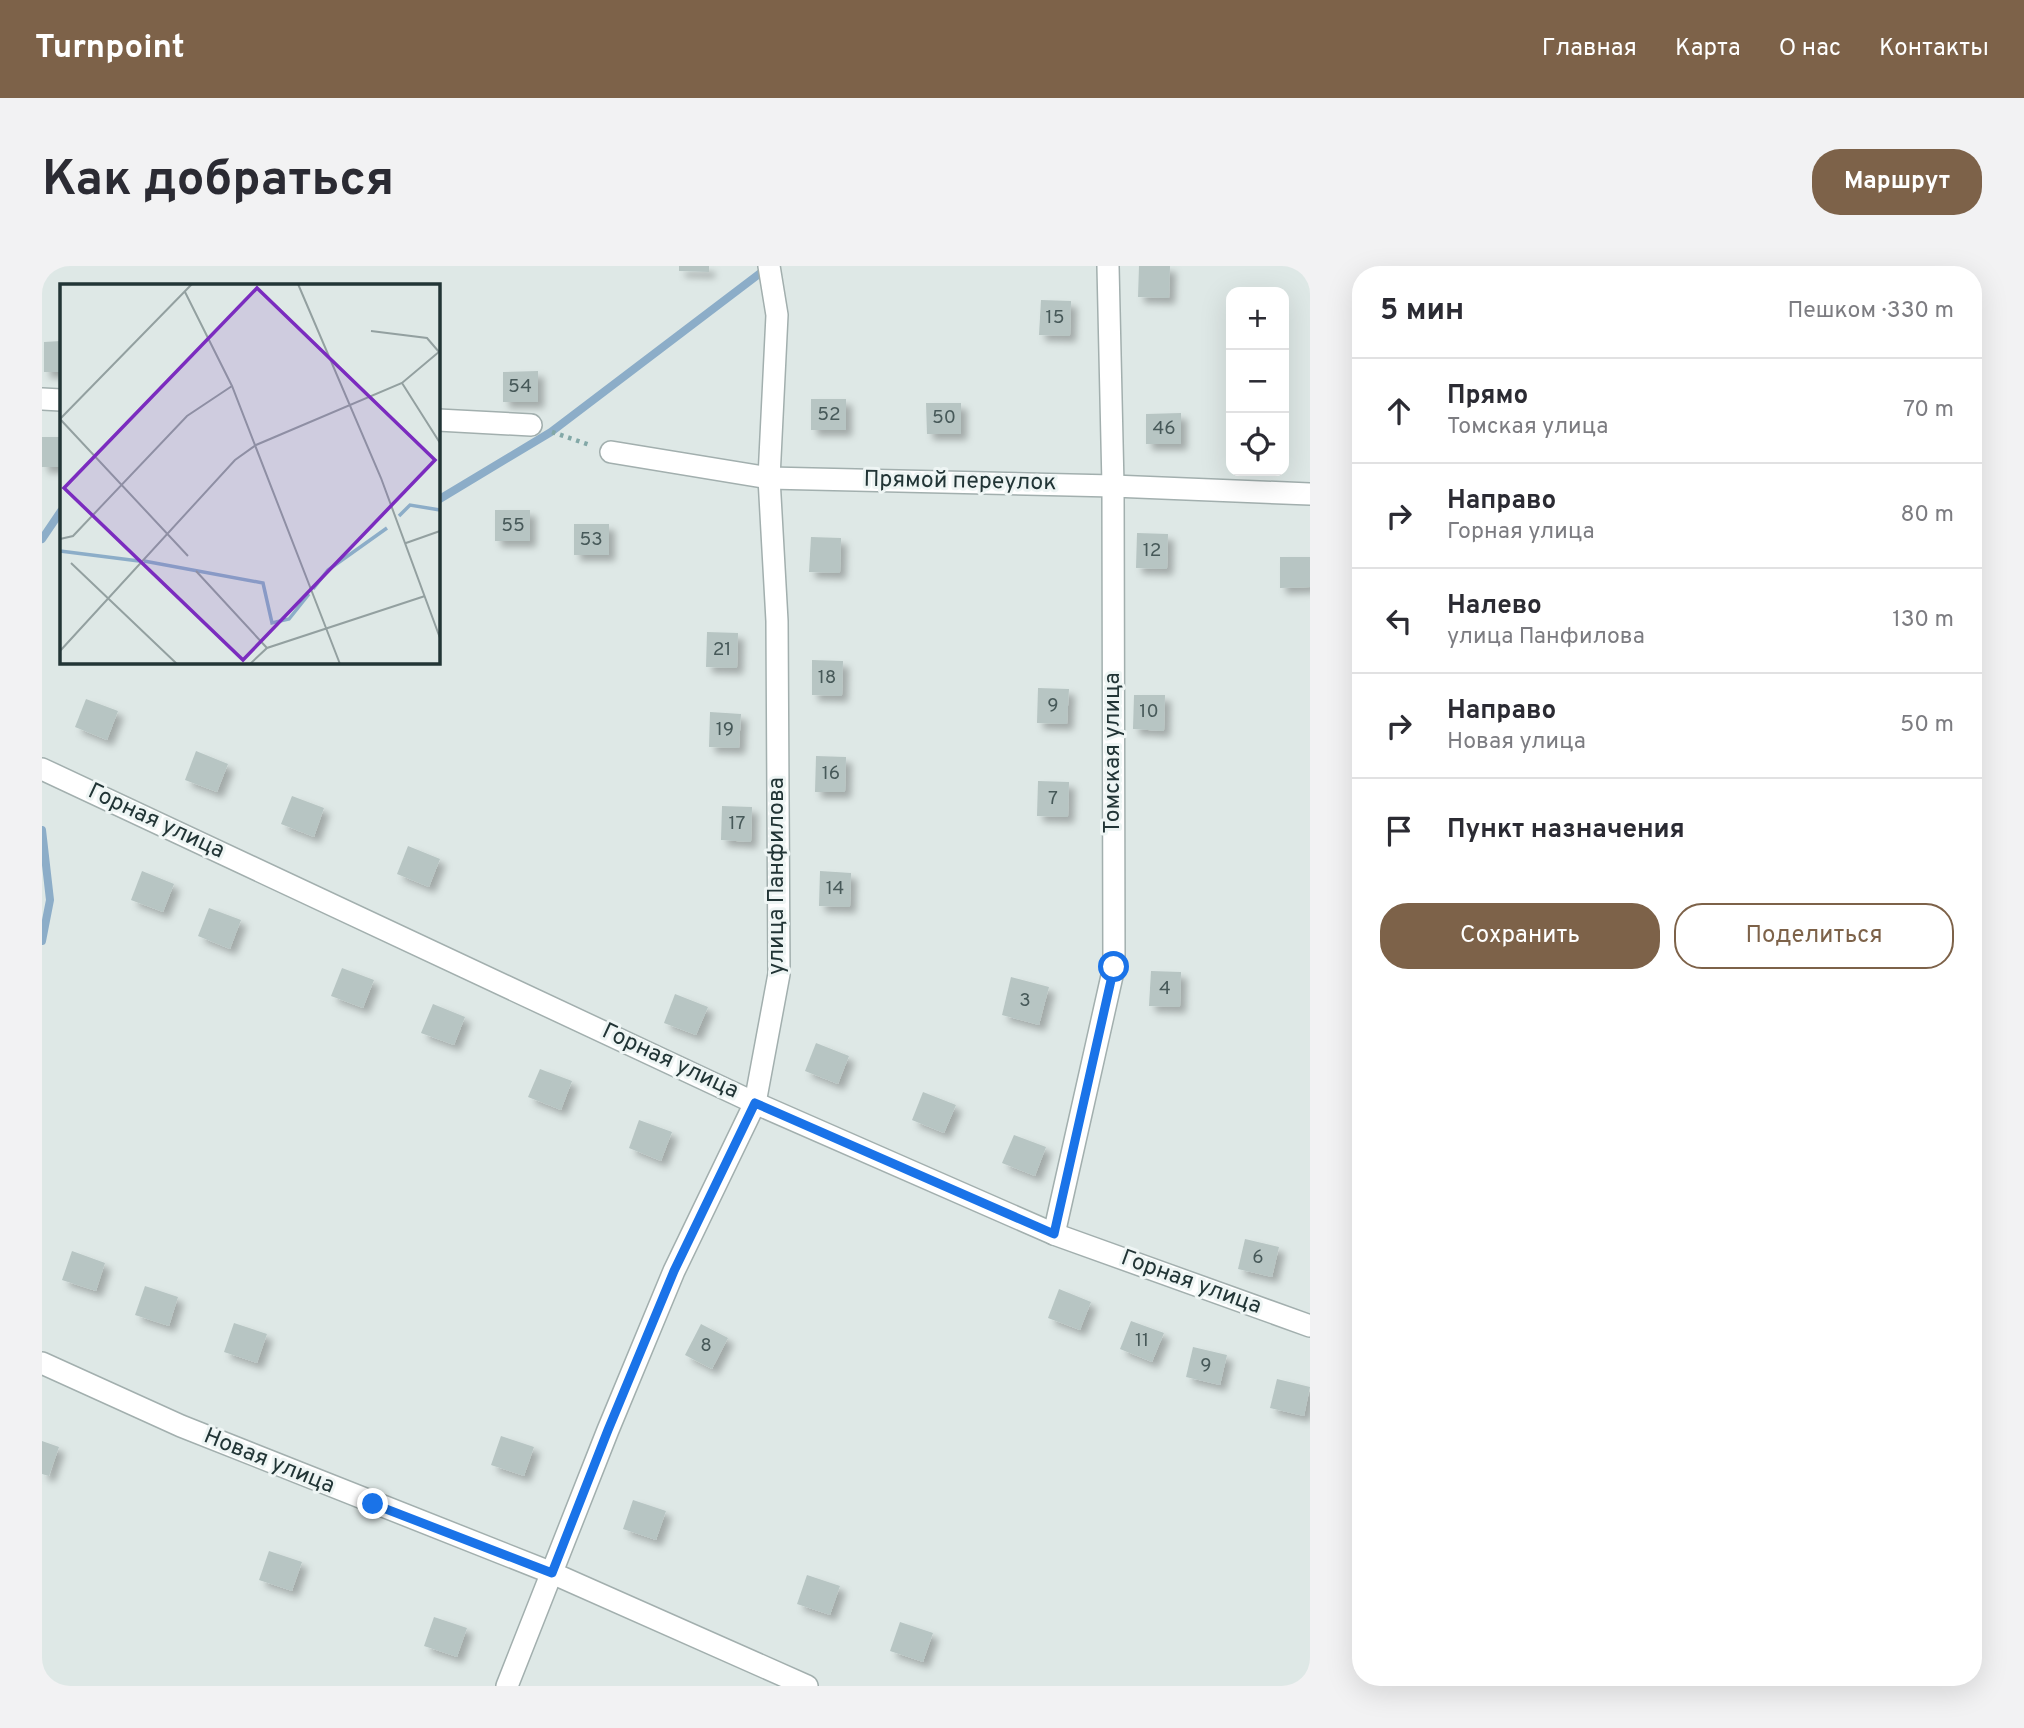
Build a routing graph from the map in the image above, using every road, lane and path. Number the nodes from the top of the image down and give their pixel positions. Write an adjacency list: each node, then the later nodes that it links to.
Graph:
1 (769, 266): 8 (street, улица Панфилова)
2 (1108, 266): 9 (street, Томская улица)
3 (42, 398): 4 (street)
4 (60, 400)
5 (439, 420): 6 (street)
6 (531, 425): 7 (path)
7 (611, 452): 8 (street, Прямой переулок)
8 (769, 478): 9 (street, Прямой переулок); 12 (street, улица Панфилова)
9 (1113, 486): 10 (street, Прямой переулок); 13 (street, Томская улица)
10 (1310, 494)
11 (45, 770): 12 (street, Горная улица)
12 (755, 1103): 13 (street, Горная улица); 16 (street, улица Панфилова)
13 (1054, 1234): 14 (street, Горная улица)
14 (1310, 1326)
15 (42, 1363): 16 (street, Новая улица)
16 (552, 1573): 17 (street, улица Панфилова); 18 (street, Новая улица)
17 (507, 1686)
18 (807, 1686)

